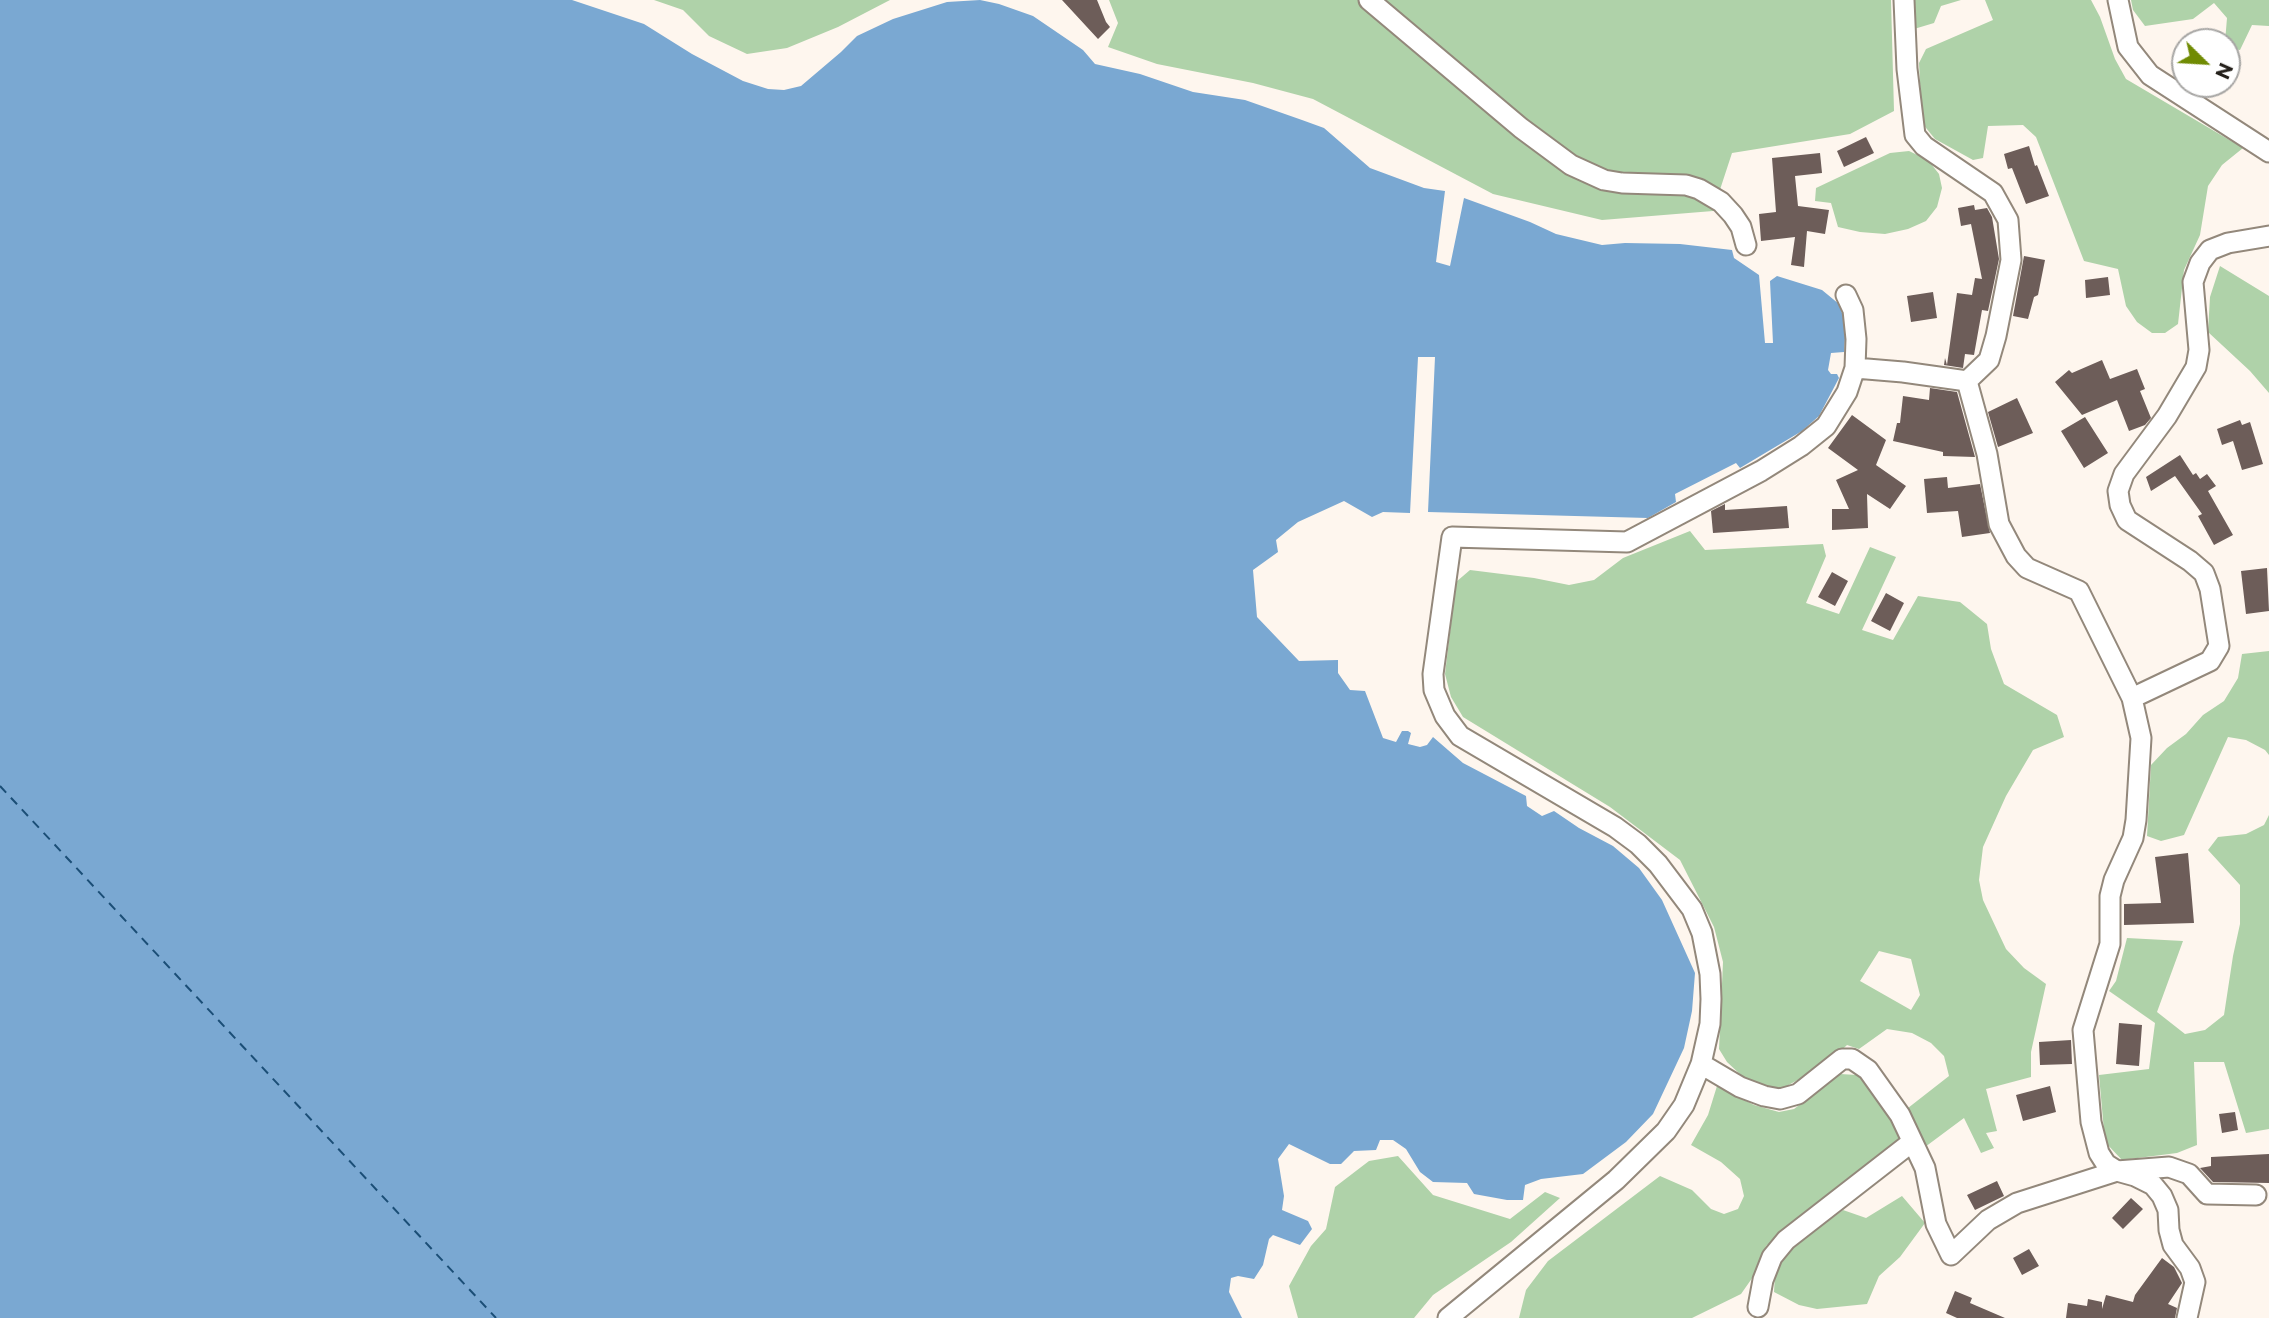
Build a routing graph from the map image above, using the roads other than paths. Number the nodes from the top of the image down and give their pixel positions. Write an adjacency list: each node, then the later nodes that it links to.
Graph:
1 (1369, 0): 6 (street)
2 (1904, 0): 9 (street)
3 (2118, 0): 4 (street)
4 (2269, 152)
5 (2269, 236): 10 (street)
6 (1746, 245)
7 (1846, 295): 8 (street)
8 (1854, 368): 9 (street); 11 (street)
9 (1967, 381): 10 (street)
10 (2132, 698): 13 (street)
11 (1701, 1064): 12 (street); 16 (street)
12 (1912, 1142): 13 (street); 15 (street)
13 (2117, 1171): 14 (street); 17 (street)
14 (2256, 1195)
15 (1758, 1307)
16 (1448, 1318)
17 (2187, 1318)

